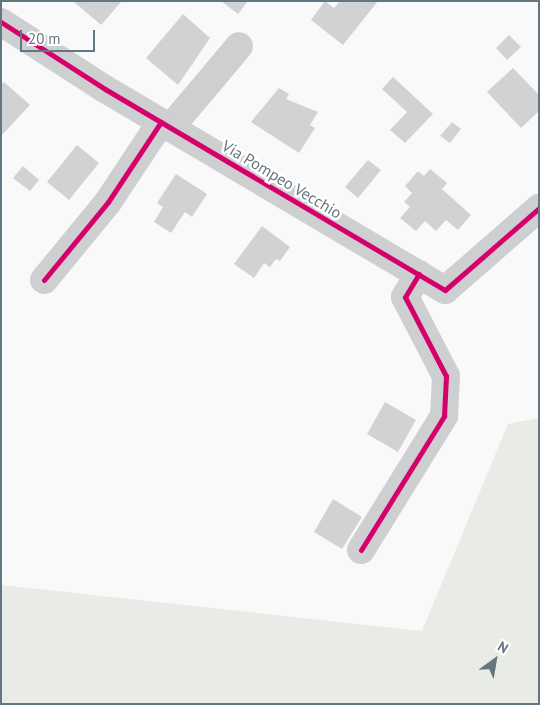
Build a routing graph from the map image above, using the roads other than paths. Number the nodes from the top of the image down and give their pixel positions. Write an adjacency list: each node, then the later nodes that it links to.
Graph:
1 (1, 22): 3 (street, Via Pompeo Vecchio)
2 (239, 46): 3 (street)
3 (166, 125): 5 (street, Via Pompeo Vecchio); 6 (street)
4 (539, 208): 5 (street, Via Pompeo Vecchio)
5 (419, 274): 7 (street)
6 (44, 280)
7 (361, 550)

